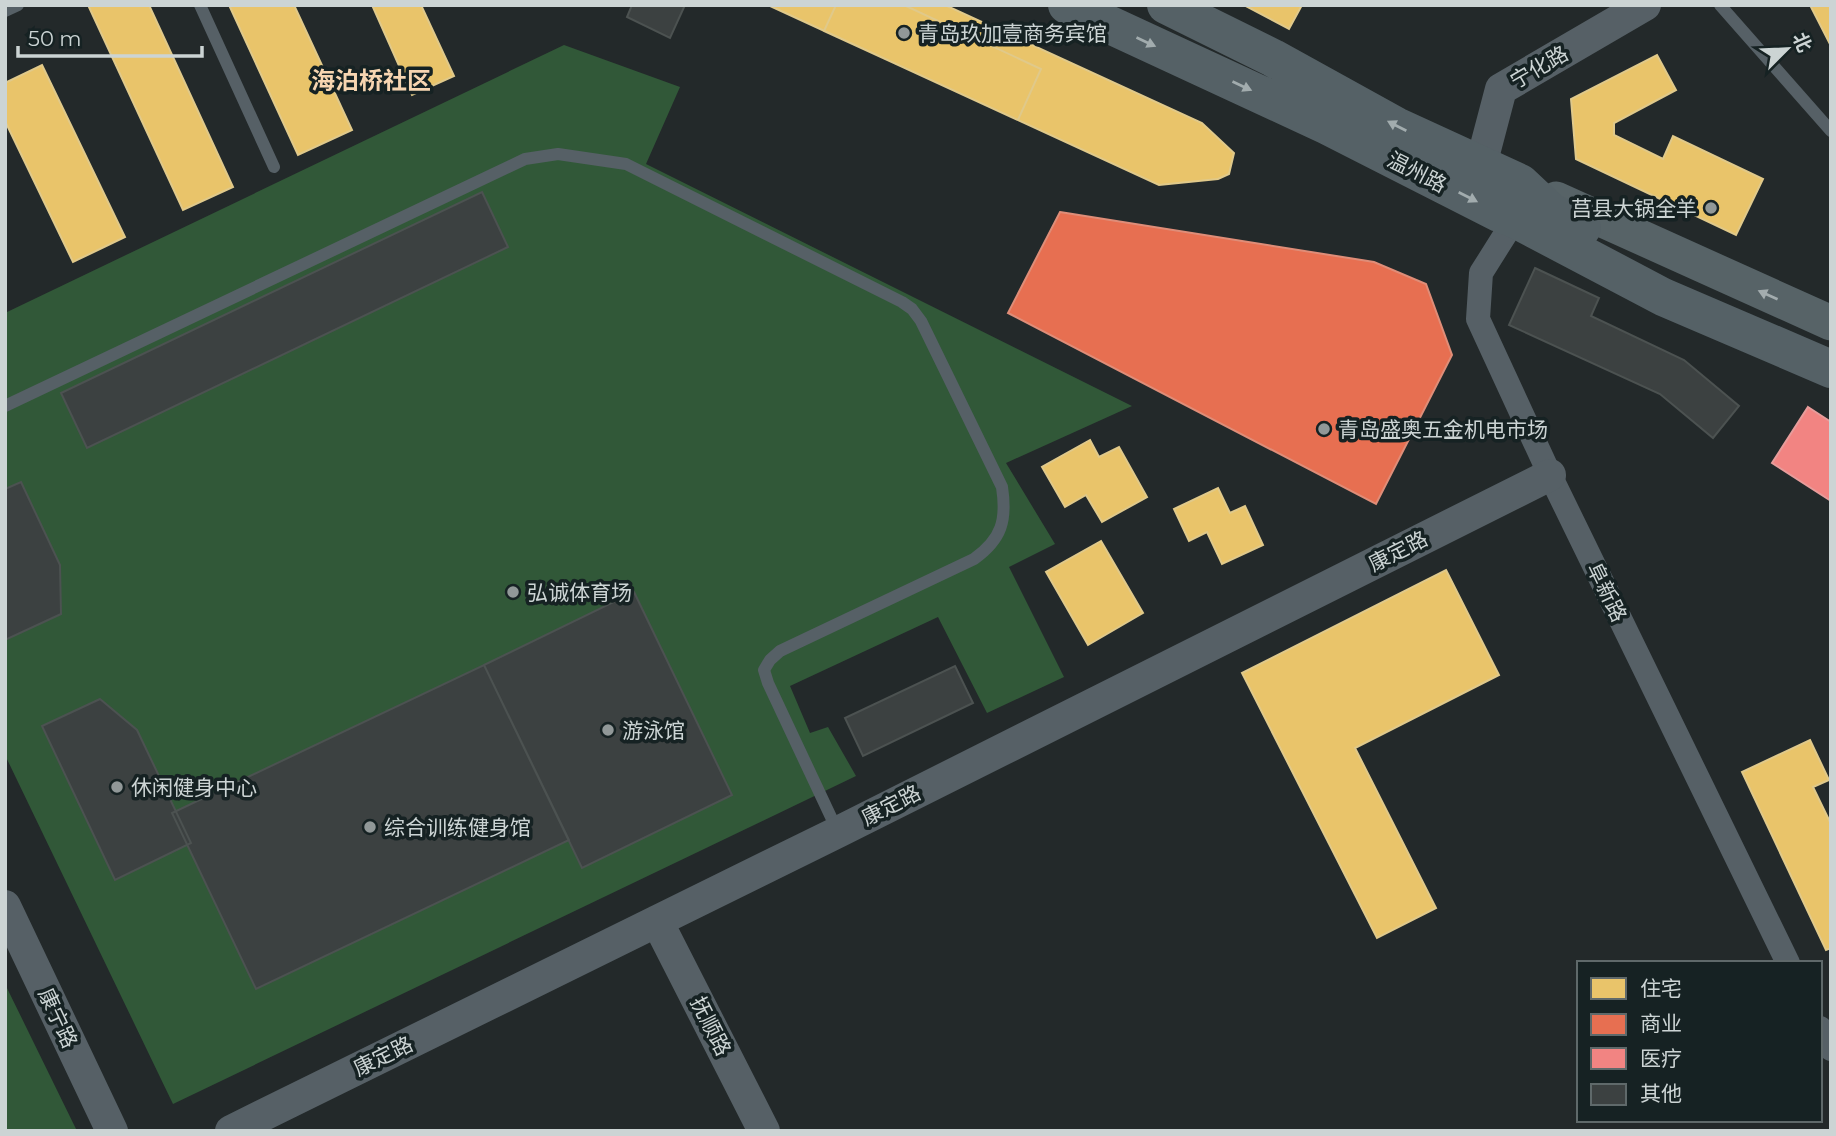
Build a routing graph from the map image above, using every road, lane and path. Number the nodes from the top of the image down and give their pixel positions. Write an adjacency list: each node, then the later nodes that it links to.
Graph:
1 (18, 5): 7 (lane)
2 (200, 5): 10 (lane)
3 (1067, 5): 11 (main road, 温州路, one-way to 11)
4 (1166, 5): 9 (main road, 温州路, one-way to 4)
5 (1645, 5): 9 (street, 宁化路)
6 (1720, 5): 8 (lane)
7 (5, 11)
8 (1831, 131)
9 (1481, 165): 11 (main road, 温州路)
10 (274, 167)
11 (1517, 201): 12 (main road, 温州路, one-way to 11); 13 (main road, 温州路); 14 (main road, 温州路); 18 (street, 阜新路)
12 (1831, 323)
13 (1766, 343): 15 (main road, 温州路); 16 (main road, 温州路)
14 (1831, 360)
15 (1831, 369)
16 (1831, 383)
17 (5, 406): 19 (lane)
18 (1550, 475): 19 (street, 康定路); 22 (street, 阜新路)
19 (838, 832): 21 (street, 康定路)
20 (5, 906): 25 (street, 康宁路)
21 (657, 921): 26 (street, 康定路); 27 (street, 抚顺路)
22 (1787, 961)
23 (1822, 1032): 24 (street)
24 (1831, 1049)
25 (112, 1131)
26 (231, 1131)
27 (764, 1131)

